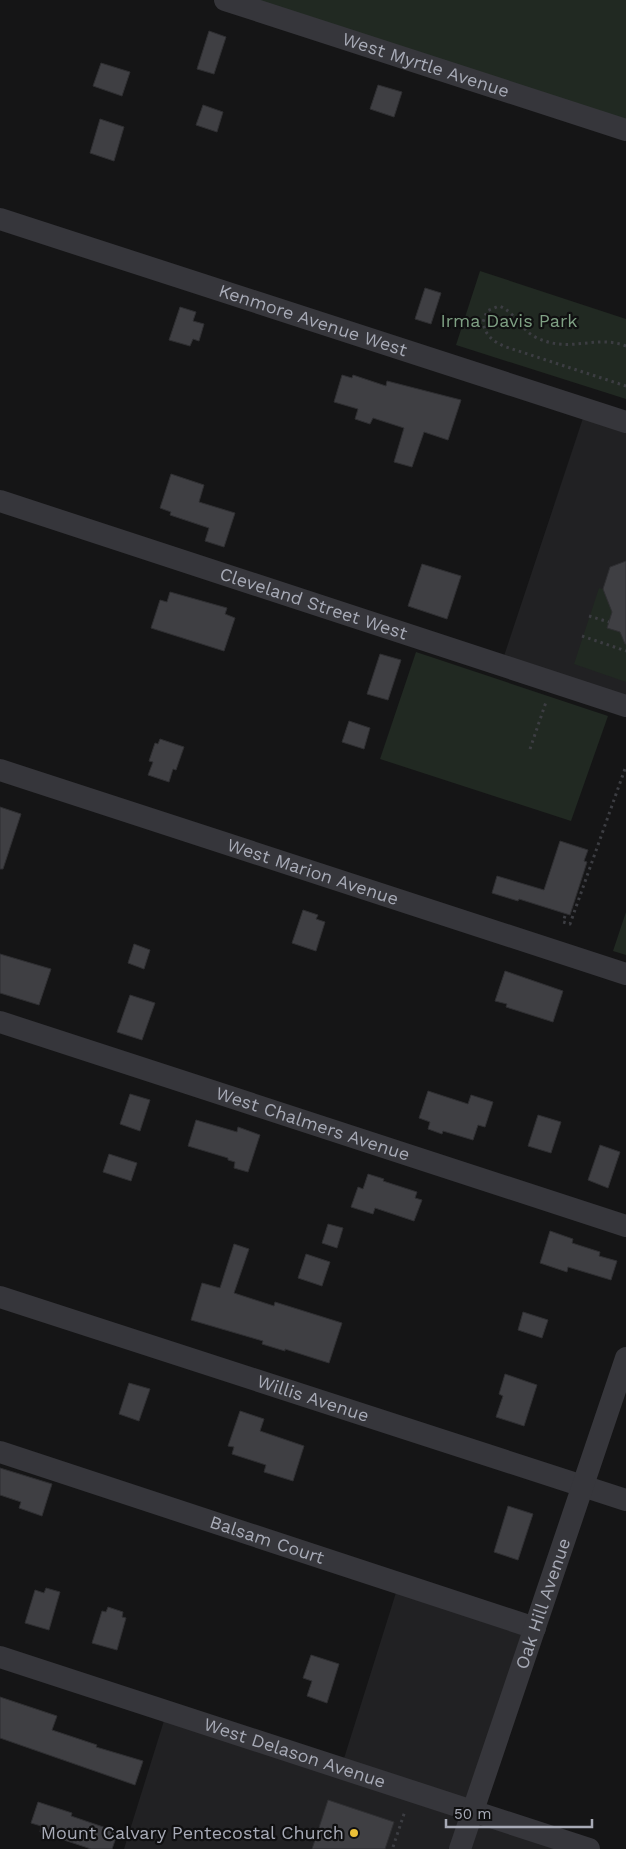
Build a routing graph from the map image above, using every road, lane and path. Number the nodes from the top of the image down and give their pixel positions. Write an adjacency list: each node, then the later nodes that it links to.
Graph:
1 (225, 0): 2 (street, West Myrtle Avenue)
2 (626, 130)
3 (0, 219): 6 (street, Kenmore Avenue West)
4 (626, 346): 5 (path)
5 (626, 386)
6 (626, 422)
7 (0, 501): 12 (street, Cleveland Street West)
8 (589, 616): 9 (path)
9 (609, 622)
10 (582, 636): 11 (path)
11 (626, 652)
12 (553, 682): 13 (street, Cleveland Street West); 14 (path)
13 (626, 706)
14 (530, 749)
15 (626, 766): 18 (path)
16 (0, 770): 20 (street, West Marion Avenue)
17 (565, 916): 18 (path)
18 (567, 923): 19 (path)
19 (565, 929)
20 (626, 974)
21 (0, 1022): 22 (street, West Chalmers Avenue)
22 (626, 1226)
23 (0, 1297): 26 (street, Willis Avenue)
24 (626, 1358): 26 (street, Oak Hill Avenue)
25 (0, 1452): 28 (street, Balsam Court)
26 (583, 1486): 27 (street, Willis Avenue); 28 (street, Oak Hill Avenue)
27 (626, 1500)
28 (535, 1628): 31 (street, Oak Hill Avenue)
29 (0, 1657): 31 (street, West Delason Avenue)
30 (405, 1811): 32 (path)
31 (473, 1811): 33 (street, Oak Hill Avenue); 34 (street, West Delason Avenue)
32 (392, 1847)
33 (460, 1849)
34 (589, 1849)

